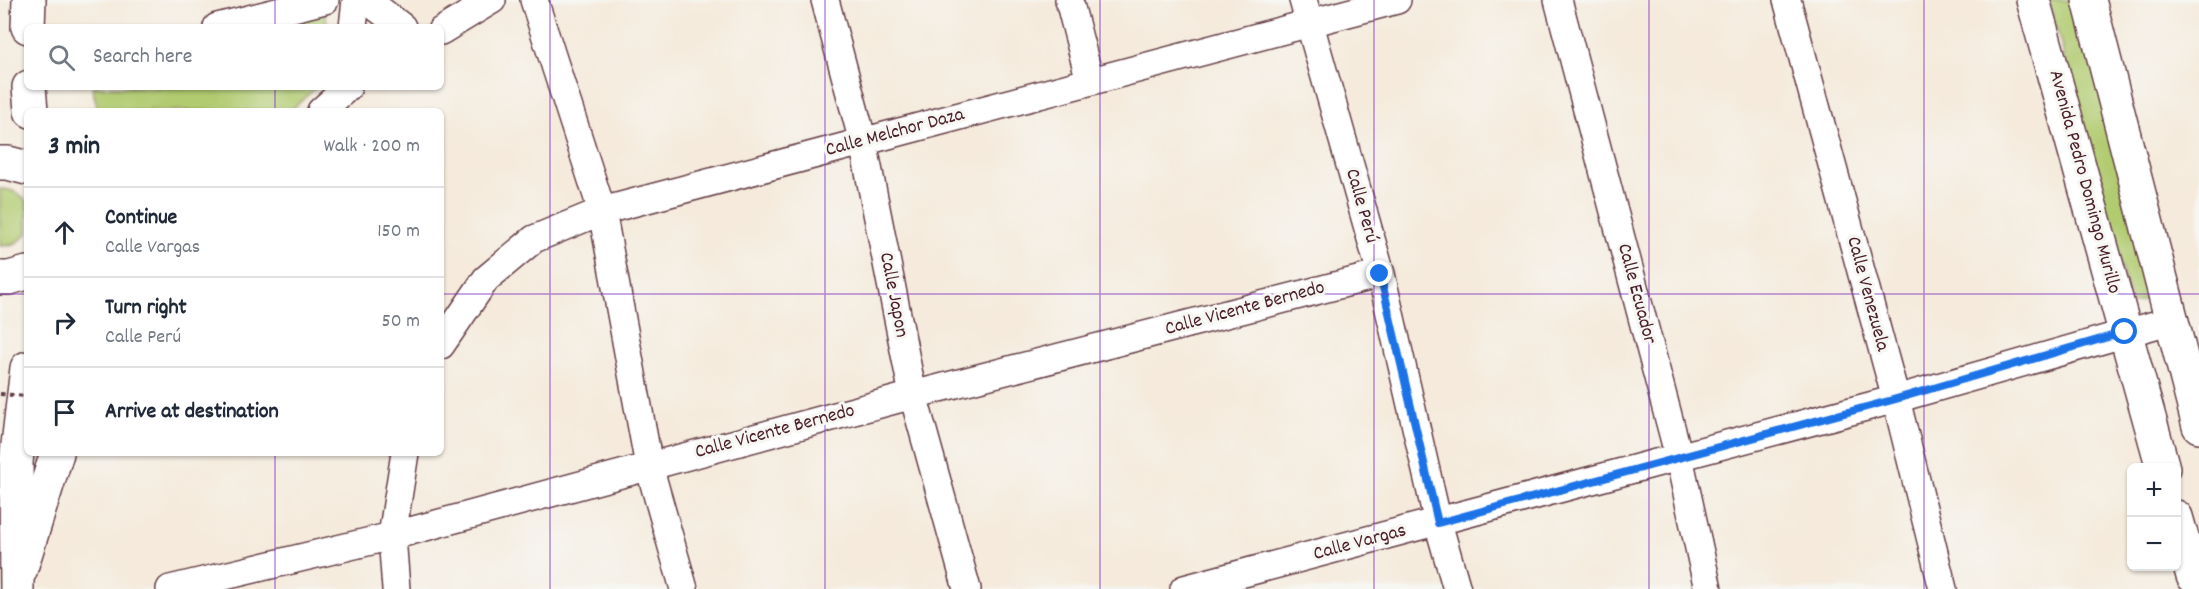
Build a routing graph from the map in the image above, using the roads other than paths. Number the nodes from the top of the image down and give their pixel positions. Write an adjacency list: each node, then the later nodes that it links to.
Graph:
1 (29, 0): 15 (main road)
2 (325, 0): 16 (street)
3 (356, 0): 17 (street)
4 (367, 0): 18 (street)
5 (492, 0): 19 (street)
6 (534, 0): 28 (street)
7 (825, 0): 25 (street, Calle Japon)
8 (1069, 0): 20 (street)
9 (1397, 0): 14 (street, Calle Melchor Daza)
10 (1558, 0): 41 (street, Calle Ecuador)
11 (1787, 0): 37 (street, Calle Venezuela)
12 (2033, 0): 33 (main road, Avenida Pedro Domingo Murillo)
13 (2089, 0): 32 (main road)
14 (1306, 12): 20 (street, Calle Melchor Daza); 30 (street, Calle Perú)
15 (28, 24)
16 (229, 24)
17 (353, 24)
18 (398, 24)
19 (444, 29)
20 (1090, 81): 25 (street, Calle Melchor Daza)
21 (29, 90): 23 (main road)
22 (344, 90): 24 (street)
23 (31, 108)
24 (324, 108)
25 (863, 142): 28 (street, Calle Melchor Daza); 36 (street, Calle Japon)
26 (0, 163): 27 (main road)
27 (24, 167)
28 (602, 211): 34 (street, Calle Melchor Daza); 43 (street)
29 (24, 274): 31 (main road)
30 (1380, 274): 36 (street, Calle Vicente Bernedo); 44 (street, Calle Perú)
31 (0, 278)
32 (2172, 320): 33 (street, Calle Vargas); 38 (main road)
33 (2125, 332): 37 (street, Calle Vargas); 42 (main road, Avenida Pedro Domingo Murillo)
34 (444, 341)
35 (24, 394): 48 (main road)
36 (913, 395): 43 (street, Calle Vicente Bernedo); 52 (street, Calle Japon)
37 (1896, 399): 41 (street, Calle Vargas); 56 (street, Calle Venezuela)
38 (2199, 426)
39 (56, 456): 48 (main road)
40 (405, 456): 45 (street)
41 (1679, 457): 44 (street, Calle Vargas); 55 (street, Calle Ecuador)
42 (2162, 463)
43 (649, 466): 45 (street, Calle Vicente Bernedo); 51 (street)
44 (1438, 523): 53 (street, Calle Vargas); 54 (street, Calle Perú)
45 (392, 536): 49 (street, Calle Vicente Bernedo); 50 (street)
46 (2181, 539): 47 (main road)
47 (2190, 578)
48 (17, 585)
49 (170, 589)
50 (396, 589)
51 (684, 589)
52 (966, 589)
53 (1184, 589)
54 (1457, 589)
55 (1708, 589)
56 (1943, 589)

